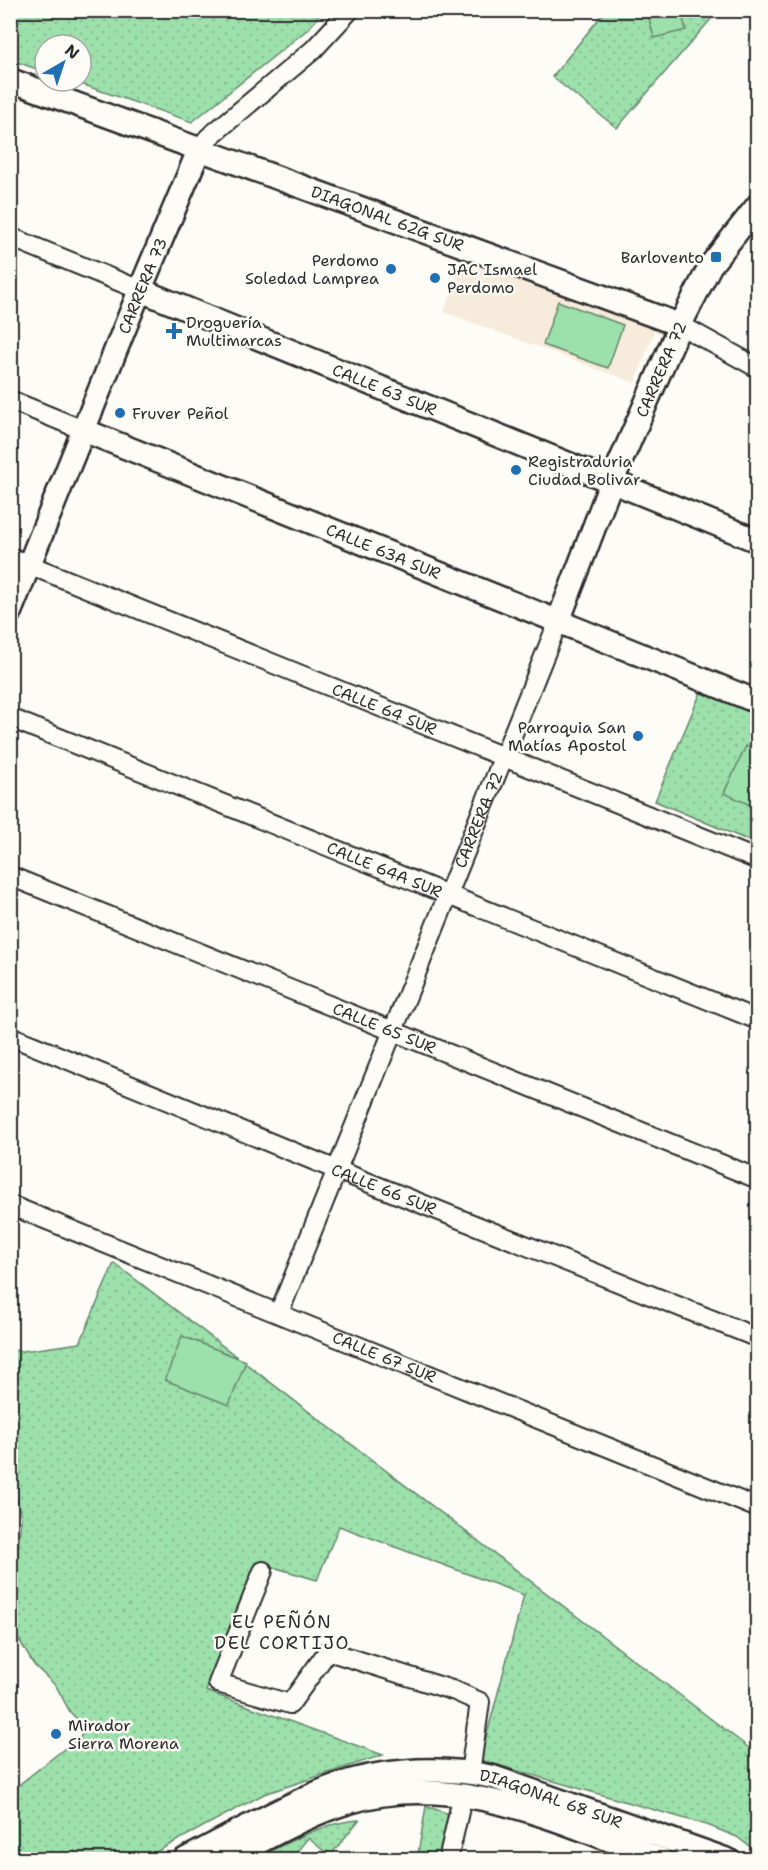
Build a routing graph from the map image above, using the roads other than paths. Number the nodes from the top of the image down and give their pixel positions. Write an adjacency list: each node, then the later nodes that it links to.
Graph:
1 (350, 10): 3 (street, CARRERA 73)
2 (10, 80): 3 (street, DIAGONAL 62G SUR)
3 (200, 150): 6 (street, CARRERA 73); 7 (street, DIAGONAL 62G SUR)
4 (753, 219): 7 (street, CARRERA 72)
5 (10, 237): 6 (street, CALLE 63 SUR)
6 (140, 290): 10 (street, CARRERA 73); 11 (street, CALLE 63 SUR)
7 (680, 325): 8 (street, DIAGONAL 62G SUR); 11 (street, CARRERA 72)
8 (758, 368)
9 (10, 400): 10 (street, CALLE 63A SUR)
10 (83, 430): 13 (street, CARRERA 73); 15 (street, CALLE 63A SUR)
11 (612, 481): 12 (street, CALLE 63 SUR); 15 (street, CARRERA 72)
12 (758, 540)
13 (20, 561): 14 (street, CARRERA 73); 18 (street, CALLE 64 SUR)
14 (10, 612)
15 (558, 622): 16 (street, CALLE 63A SUR); 18 (street, CARRERA 72)
16 (758, 702)
17 (10, 718): 21 (street, CALLE 64A SUR)
18 (503, 757): 19 (street, CALLE 64 SUR); 21 (street, CARRERA 72)
19 (758, 860)
20 (10, 876): 23 (street, CALLE 65 SUR)
21 (448, 894): 22 (street, CALLE 64A SUR); 23 (street, CARRERA 72)
22 (758, 1020)
23 (393, 1031): 25 (street, CARRERA 72); 26 (street, CALLE 65 SUR)
24 (10, 1036): 25 (street, CALLE 66 SUR)
25 (337, 1170): 28 (street, CARRERA 72); 29 (street, CALLE 66 SUR)
26 (758, 1179)
27 (10, 1204): 28 (street, CALLE 67 SUR)
28 (279, 1313): 30 (street, CALLE 67 SUR)
29 (758, 1338)
30 (758, 1508)
31 (263, 1571): 32 (street)
32 (470, 1773): 33 (street, DIAGONAL 68 SUR); 39 (street, DIAGONAL 68 SUR)
33 (373, 1786): 34 (street, DIAGONAL 68 SUR); 35 (street); 36 (street)
34 (464, 1794): 37 (street); 38 (street, DIAGONAL 68 SUR)
35 (184, 1860)
36 (224, 1860)
37 (448, 1860)
38 (662, 1860)
39 (728, 1860)

